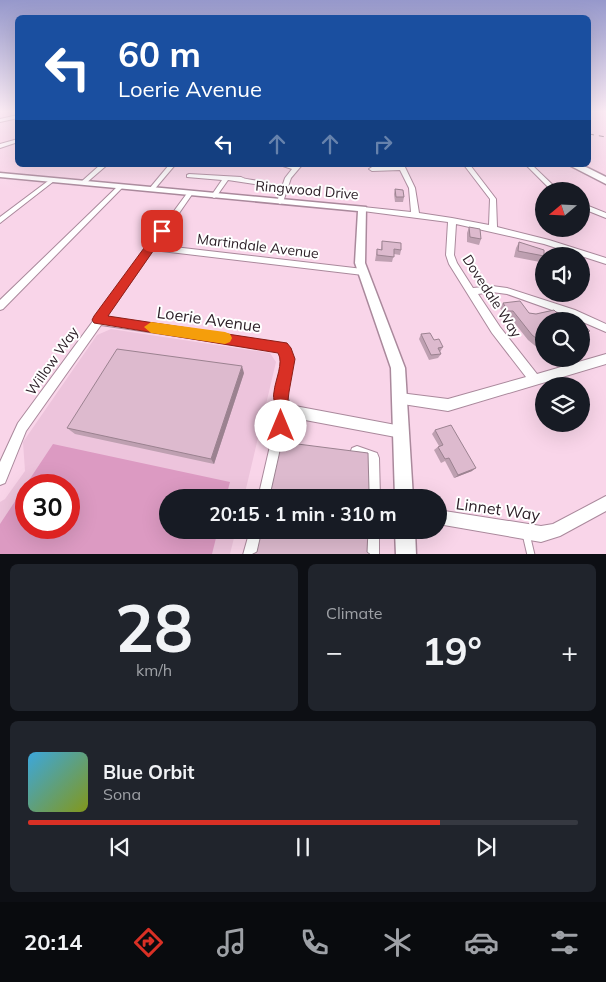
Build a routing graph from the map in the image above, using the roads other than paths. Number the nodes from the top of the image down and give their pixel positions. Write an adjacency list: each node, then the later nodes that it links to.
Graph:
1 (15, 141): 2 (street)
2 (0, 146)
3 (102, 167): 18 (street)
4 (170, 167): 21 (street)
5 (297, 167): 24 (street)
6 (391, 167): 11 (street)
7 (402, 167): 27 (street)
8 (469, 167): 31 (street)
9 (531, 167): 17 (street)
10 (578, 167): 16 (main road)
11 (372, 169)
12 (0, 175): 15 (street, Ringwood Drive)
13 (189, 176): 14 (street)
14 (226, 178): 19 (street); 23 (street)
15 (52, 180): 18 (street, Ringwood Drive); 30 (street)
16 (606, 181)
17 (547, 182)
18 (83, 183): 20 (street, Ringwood Drive)
19 (261, 183)
20 (120, 187): 21 (street, Ringwood Drive); 36 (street)
21 (151, 190): 22 (street, Ringwood Drive)
22 (190, 193): 23 (street, Ringwood Drive); 32 (street, Willow Way)
23 (214, 196): 24 (street, Ringwood Drive)
24 (280, 202): 25 (street, Ringwood Drive)
25 (362, 209): 27 (street, Ringwood Drive); 34 (street)
26 (590, 209): 28 (street)
27 (414, 214): 29 (street, Ringwood Drive)
28 (606, 216)
29 (452, 220): 31 (street, Ringwood Drive); 35 (street, Dovedale Way)
30 (0, 221)
31 (493, 228): 33 (street, Ringwood Drive)
32 (150, 247): 34 (street, Martindale Avenue); 37 (street, Willow Way)
33 (606, 261)
34 (363, 272): 41 (street)
35 (470, 292): 38 (street); 40 (street, Dovedale Way)
36 (0, 306)
37 (98, 320): 42 (street, Loerie Avenue); 45 (street, Willow Way)
38 (606, 328)
39 (606, 359): 40 (street)
40 (534, 380): 41 (street)
41 (400, 399): 43 (street)
42 (285, 408): 43 (street); 46 (street)
43 (401, 432): 48 (street)
44 (346, 452): 47 (street)
45 (0, 478)
46 (268, 489)
47 (373, 489)
48 (404, 489)
49 (606, 503): 51 (street, Linnet Way)
50 (447, 520): 51 (street, Linnet Way)
51 (526, 533): 58 (lane)
52 (255, 539): 55 (street)
53 (372, 539): 56 (street)
54 (405, 539): 57 (street)
55 (251, 554)
56 (371, 554)
57 (406, 554)
58 (531, 554)

